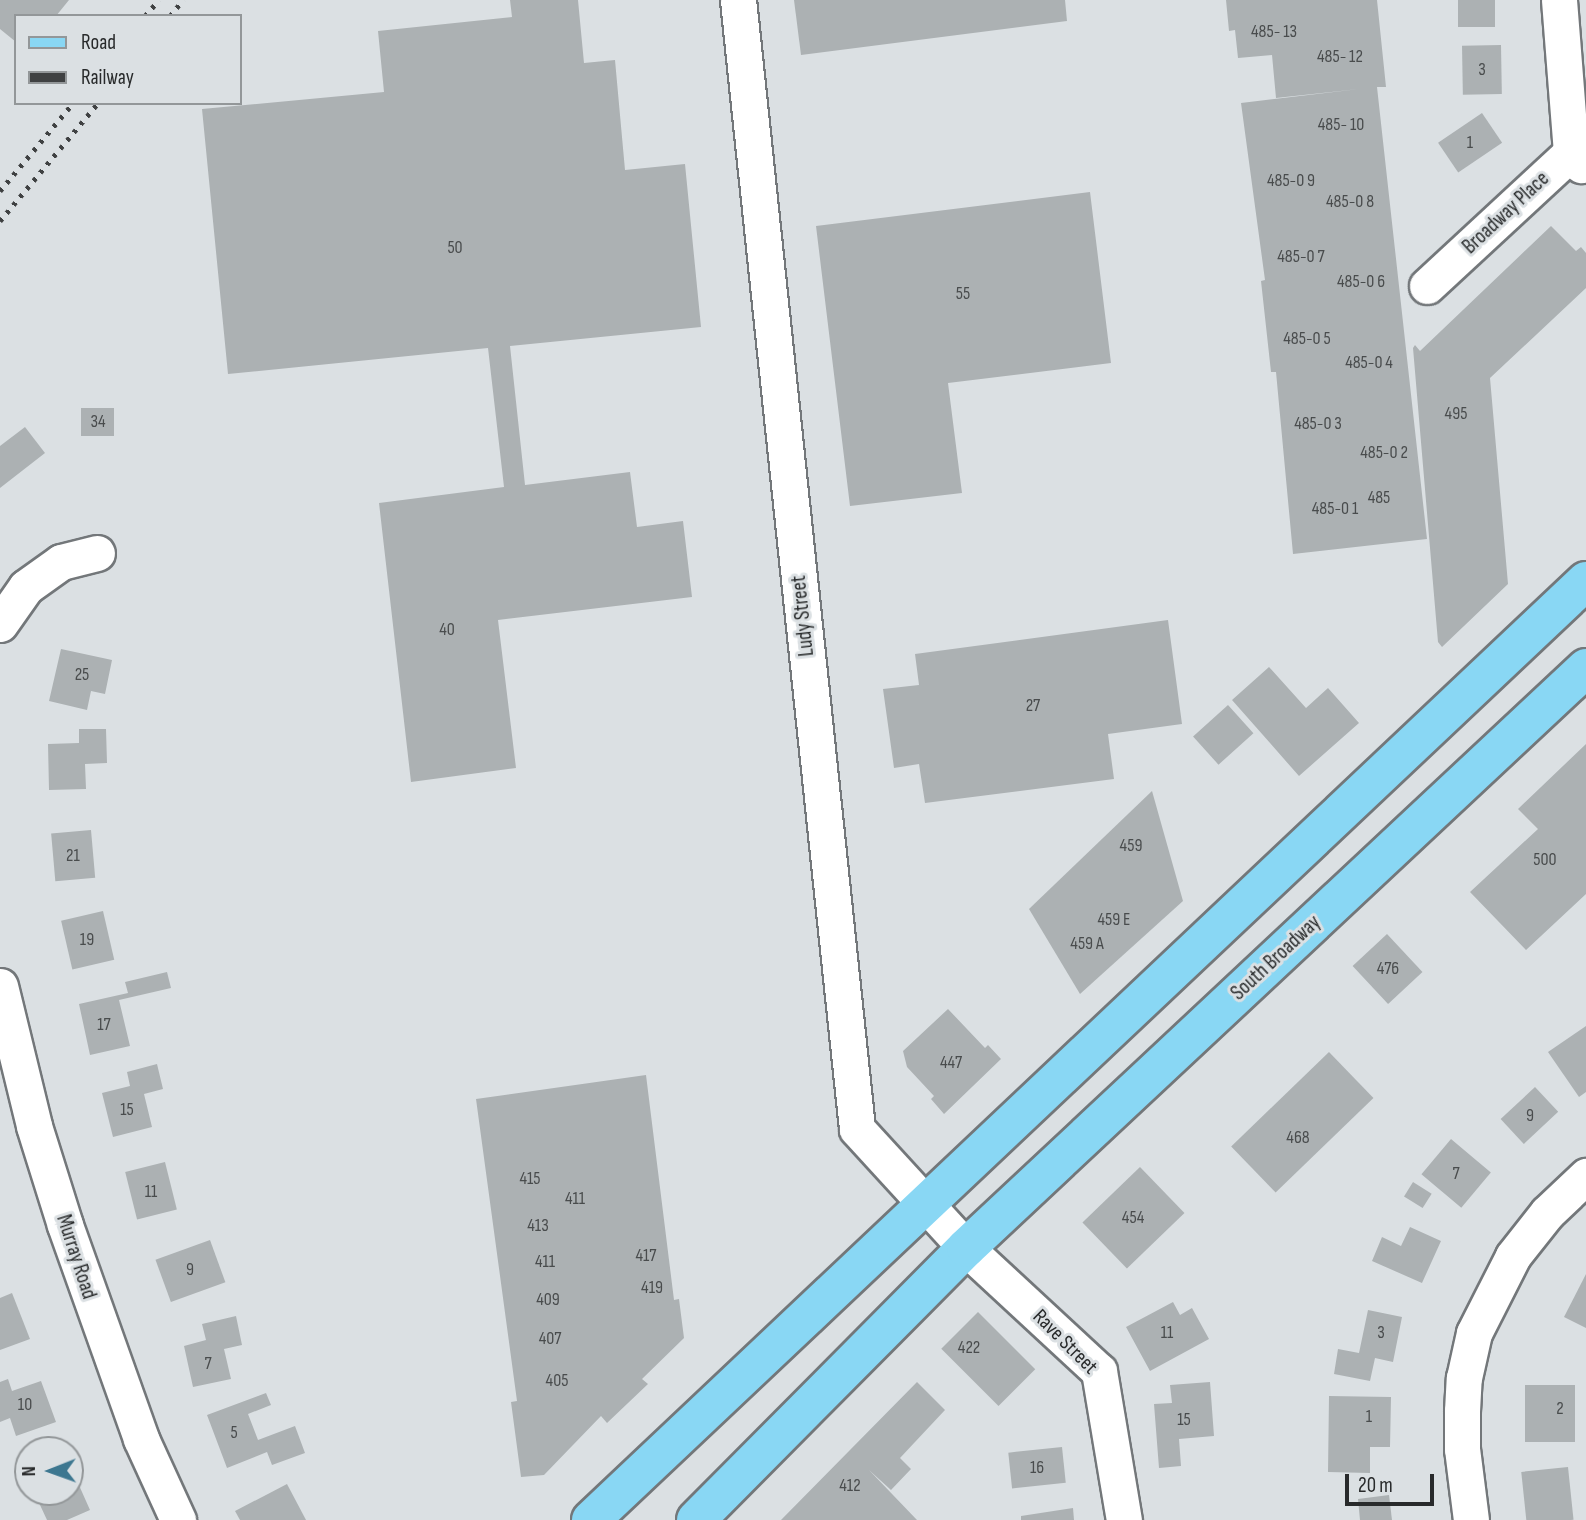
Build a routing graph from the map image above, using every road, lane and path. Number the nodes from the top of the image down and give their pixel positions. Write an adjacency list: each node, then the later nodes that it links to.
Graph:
1 (738, 0): 12 (street, Ludy Street)
2 (1559, 0): 3 (street)
3 (1581, 154): 4 (street, Broadway Place)
4 (1427, 286)
5 (97, 553): 7 (street)
6 (1586, 582): 12 (main road)
7 (0, 624)
8 (1586, 668): 13 (main road, South Broadway)
9 (0, 986): 10 (street, Murray Road)
10 (9, 1066): 14 (street, Murray Road)
11 (1586, 1176): 18 (street)
12 (926, 1205): 13 (street, Rave Street); 15 (main road)
13 (966, 1248): 16 (main road, South Broadway); 17 (street, Rave Street)
14 (177, 1520)
15 (591, 1520)
16 (696, 1520)
17 (1124, 1520)
18 (1471, 1520)

